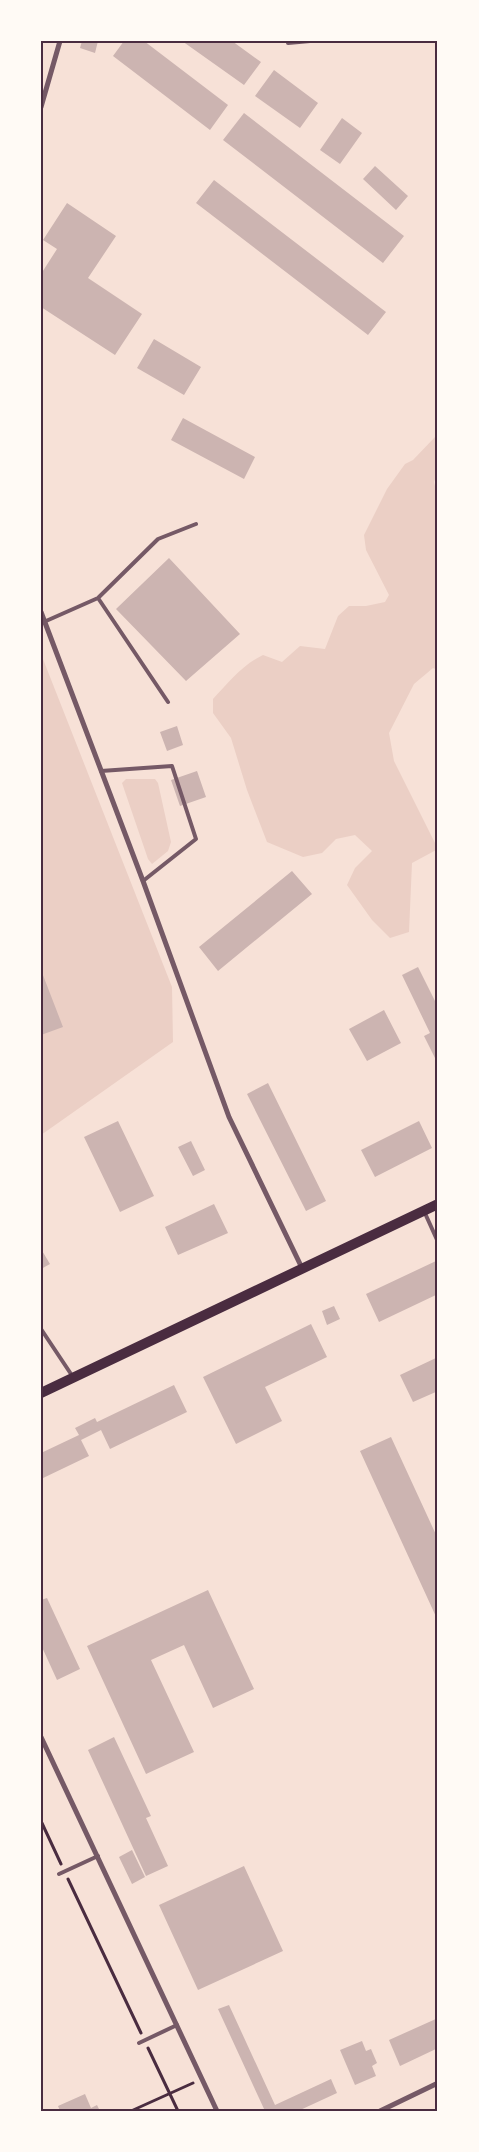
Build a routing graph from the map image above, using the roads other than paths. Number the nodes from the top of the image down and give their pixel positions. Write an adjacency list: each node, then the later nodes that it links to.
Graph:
1 (60, 41): 4 (street)
2 (310, 41): 3 (lane)
3 (288, 43)
4 (41, 106)
5 (196, 524): 6 (lane)
6 (98, 598): 8 (lane); 9 (lane)
7 (41, 612): 8 (street)
8 (46, 621): 10 (street)
9 (168, 702)
10 (100, 771): 11 (street); 11 (lane)
11 (143, 881): 15 (street)
12 (438, 1204): 13 (main road)
13 (424, 1211): 14 (lane); 15 (main road)
14 (438, 1242)
15 (302, 1268): 17 (main road)
16 (41, 1329): 17 (lane)
17 (73, 1378): 18 (main road)
18 (41, 1393)
19 (41, 1737): 20 (street)
20 (98, 1856): 21 (lane); 22 (street)
21 (59, 1874)
22 (177, 2024): 23 (lane); 25 (street)
23 (139, 2042)
24 (438, 2084): 26 (street)
25 (218, 2111)
26 (380, 2111)

